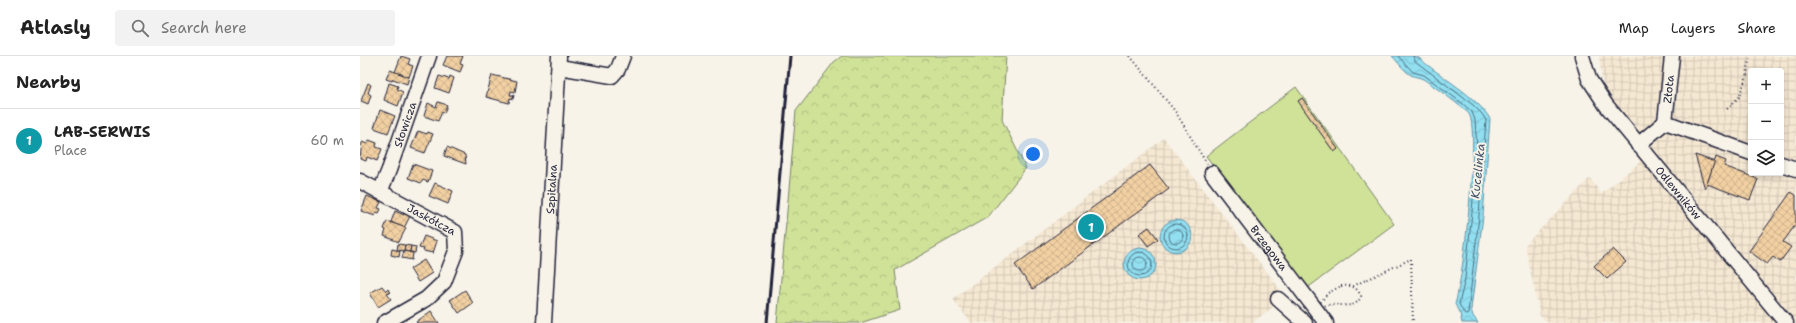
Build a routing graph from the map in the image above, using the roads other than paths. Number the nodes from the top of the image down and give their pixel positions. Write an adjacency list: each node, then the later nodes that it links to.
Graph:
1 (429, 56): 13 (street, Słowicza)
2 (622, 56): 5 (street)
3 (1582, 56): 7 (street, Odlewników)
4 (1672, 56): 6 (street, Złota)
5 (559, 61): 16 (street, Szpitalna)
6 (1665, 122): 7 (street); 8 (street)
7 (1638, 145): 19 (street, Odlewników)
8 (1748, 152)
9 (1784, 165): 10 (street)
10 (1796, 169)
11 (1212, 173): 18 (street, Brzegowa)
12 (360, 181): 13 (street, Jaskółcza)
13 (380, 192): 15 (street, Jaskółcza)
14 (1278, 299): 17 (street)
15 (384, 323)
16 (544, 323)
17 (1305, 323)
18 (1326, 323)
19 (1786, 323)

